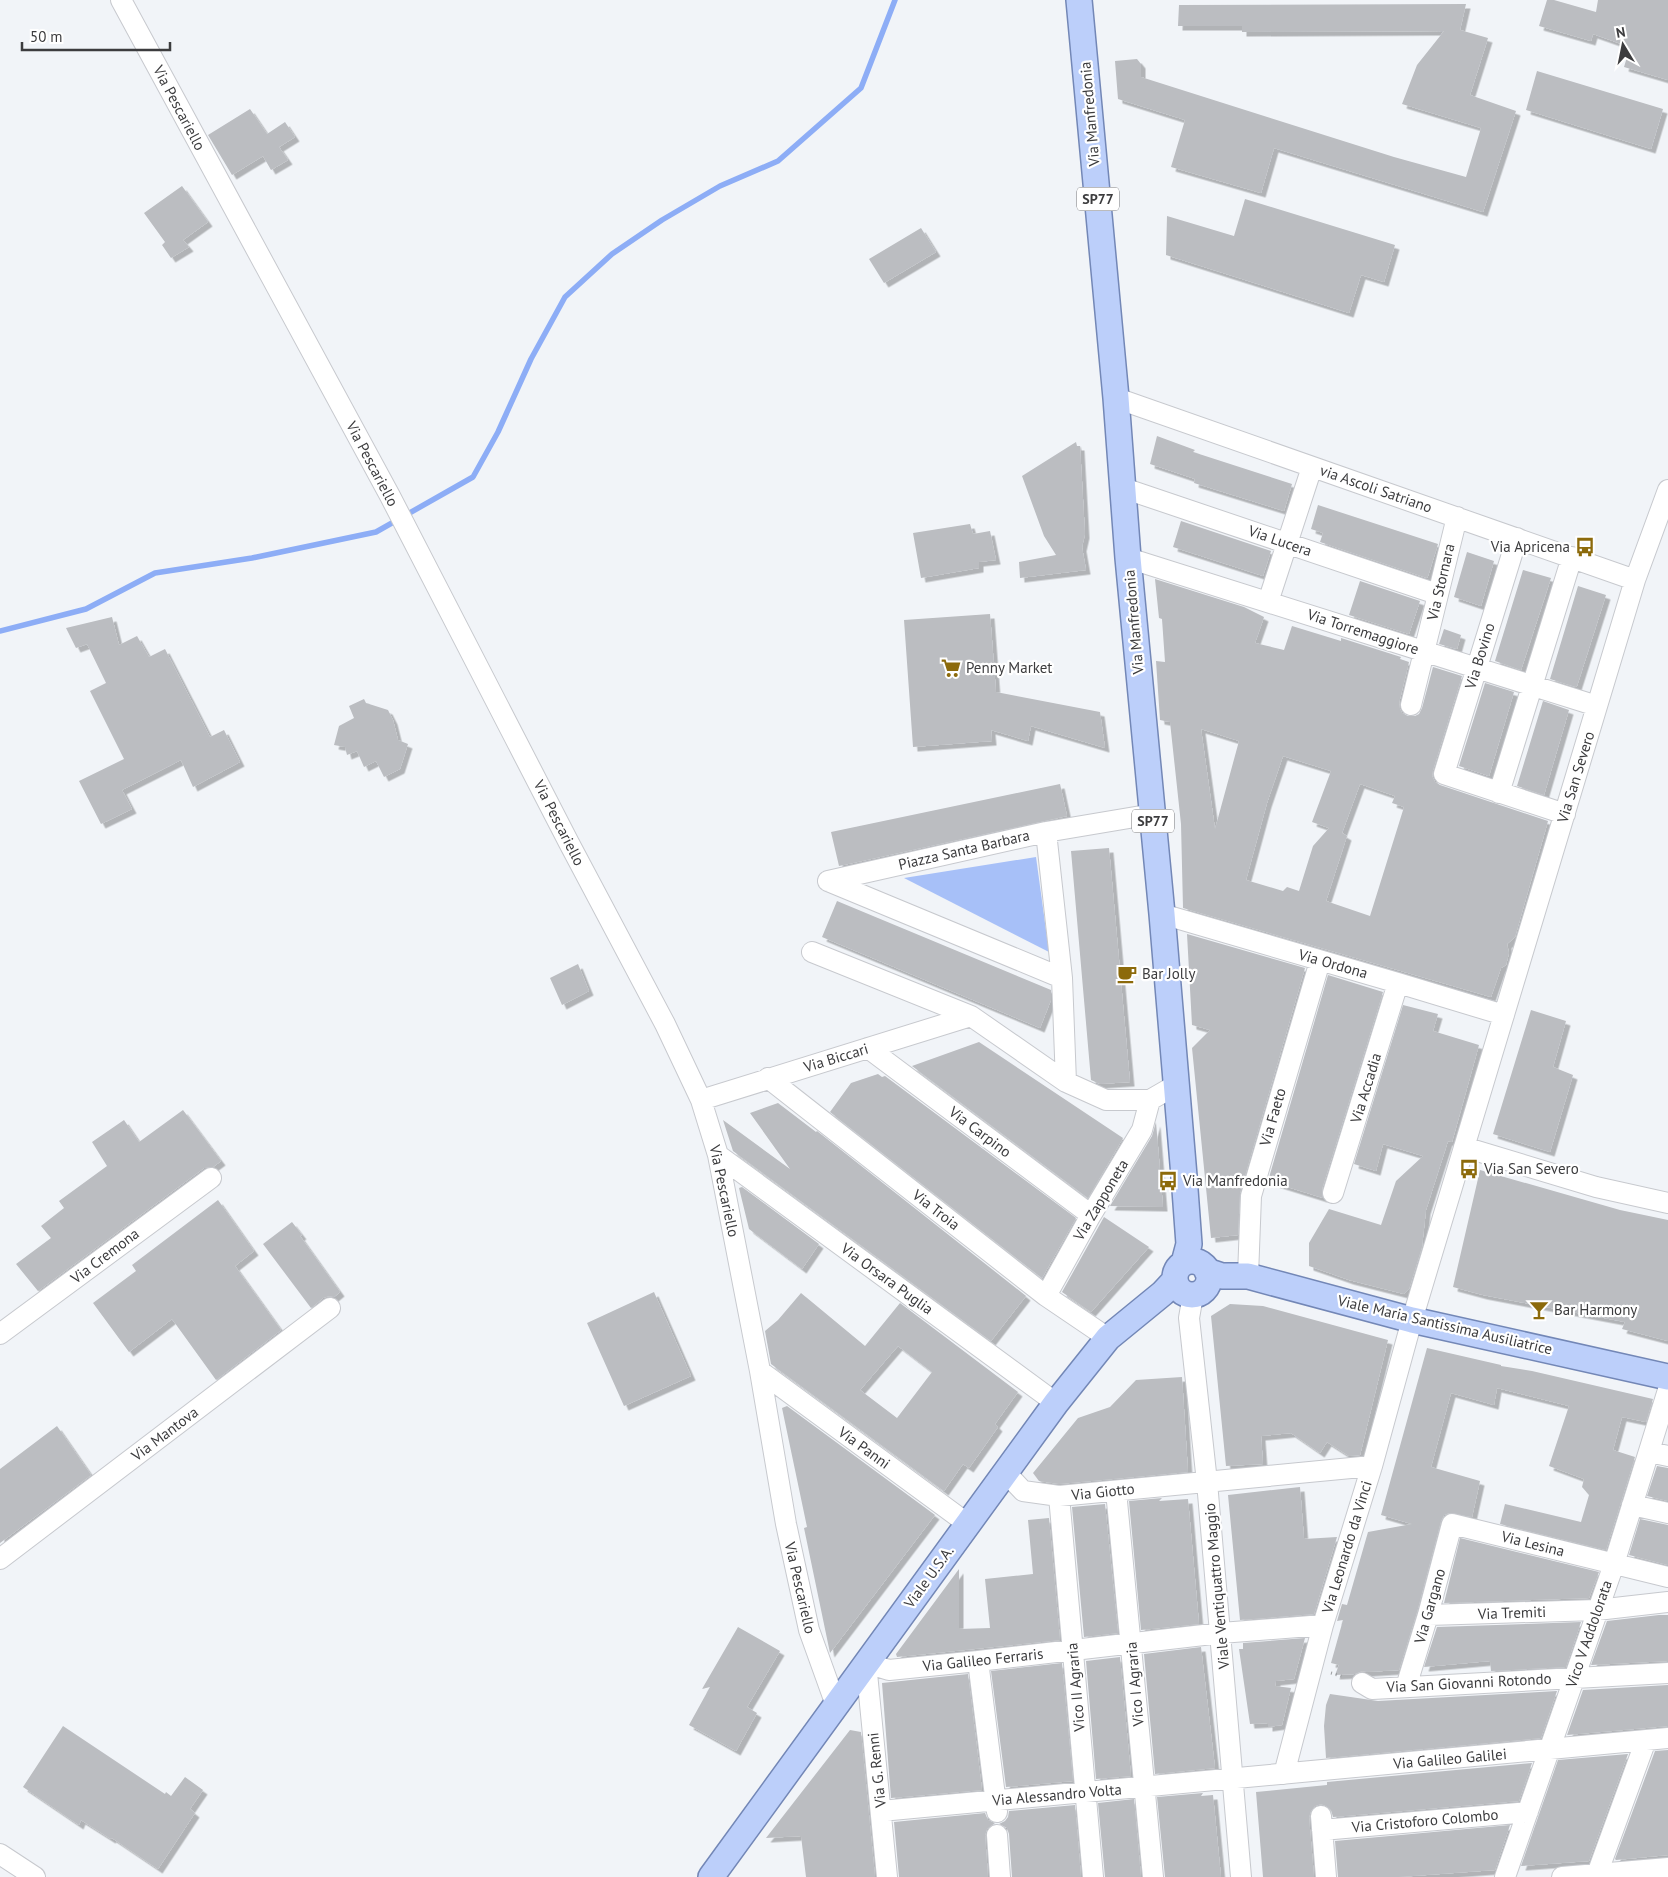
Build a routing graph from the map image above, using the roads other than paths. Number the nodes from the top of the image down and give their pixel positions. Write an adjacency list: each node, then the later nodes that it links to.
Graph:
1 (121, 0): 35 (street, Via Pescariello)
2 (1079, 0): 3 (main road, Via Manfredonia / SP77)
3 (1116, 398): 4 (street, via Ascoli Satriano); 5 (main road, Via Manfredonia / SP77)
4 (1312, 466): 7 (street, via Ascoli Satriano); 9 (street)
5 (1123, 488): 9 (street, Via Lucera); 11 (main road, Via Manfredonia / SP77)
6 (1668, 490): 12 (street, Via San Severo)
7 (1457, 517): 8 (street, via Ascoli Satriano); 13 (street, Via Stornara)
8 (1517, 538): 10 (street, via Ascoli Satriano); 16 (street, Via Bovino)
9 (1287, 544): 13 (street, Via Lucera); 14 (street)
10 (1572, 557): 12 (street, via Ascoli Satriano); 17 (street)
11 (1128, 558): 14 (street, Via Torremaggiore); 21 (main road, Via Manfredonia / SP77)
12 (1635, 580): 19 (street, Via San Severo)
13 (1437, 594): 15 (street, Via Stornara)
14 (1268, 602): 15 (street, Via Torremaggiore)
15 (1425, 652): 16 (street, Via Torremaggiore); 18 (street, Via Stornara)
16 (1477, 668): 17 (street, Via Torremaggiore); 20 (street, Via Bovino)
17 (1532, 686): 19 (street, Via Torremaggiore); 20 (street)
18 (1411, 705)
19 (1597, 706): 22 (street, Via San Severo)
20 (1499, 793): 22 (street)
21 (1153, 814): 23 (street); 24 (main road, Via Manfredonia / SP77)
22 (1565, 814): 30 (street, Via San Severo)
23 (1046, 832): 27 (street, Piazza Santa Barbara); 27 (street, Piazza Santa Barbara)
24 (1162, 914): 26 (street, Via Ordona); 34 (main road, Via Manfredonia / SP77)
25 (812, 952): 29 (street)
26 (1320, 961): 28 (street, Via Ordona); 44 (street, Via Faeto)
27 (1062, 978): 33 (street, Piazza Santa Barbara)
28 (1398, 982): 30 (street, Via Ordona); 40 (street, Via Accadia)
29 (971, 1016): 31 (street, Via Biccari); 33 (street)
30 (1504, 1016): 37 (street, Via San Severo)
31 (868, 1048): 32 (street, Via Biccari); 42 (street, Via Carpino)
32 (768, 1078): 35 (street, Via Biccari); 45 (street, Via Troia)
33 (1066, 1082): 36 (street)
34 (1176, 1085): 36 (street); 43 (main road, Via Manfredonia / SP77)
35 (701, 1100): 38 (street, Via Pescariello)
36 (1150, 1100): 42 (street, Via Zapponeta)
37 (1464, 1147): 41 (street); 47 (street, Via San Severo)
38 (718, 1155): 50 (street, Via Pescariello); 53 (street, Via Orsara Puglia)
39 (210, 1178): 48 (street, Via Cremona)
40 (1333, 1193)
41 (1668, 1203)
42 (1091, 1215): 45 (street, Via Zapponeta)
43 (1192, 1276): 44 (main road, Viale Maria Santissima Ausiliatrice); 49 (main road, Viale U.S.A.); 57 (street, Viale Ventiquattro Maggio)
44 (1248, 1276): 47 (main road, Viale Maria Santissima Ausiliatrice)
45 (1046, 1296): 49 (street, Via Troia)
46 (330, 1308): 64 (street, Via Mantova)
47 (1412, 1320): 51 (main road, Viale Maria Santissima Ausiliatrice); 55 (street, Via Leonardo da Vinci)
48 (0, 1334)
49 (1108, 1338): 53 (main road, Viale U.S.A.)
50 (760, 1372): 62 (street, Via Panni); 80 (street, Via Pescariello)
51 (1668, 1377)
52 (1668, 1390): 54 (street, Vico V Addolorata)
53 (1056, 1403): 56 (main road, Viale U.S.A.)
54 (1658, 1454): 60 (street, Vico V Addolorata)
55 (1372, 1466): 57 (street, Via Giotto); 70 (street, Via Leonardo da Vinci)
56 (1006, 1473): 59 (street, Via Giotto); 62 (main road, Viale U.S.A.)
57 (1208, 1482): 58 (street, Via Giotto); 71 (street, Viale Ventiquattro Maggio)
58 (1116, 1491): 59 (street, Via Giotto); 72 (street, Vico I Agraria)
59 (1059, 1496): 73 (street, Vico II Agraria)
60 (1632, 1505): 61 (street); 65 (street, Vico V Addolorata)
61 (1668, 1513)
62 (968, 1524): 75 (main road, Viale U.S.A.)
63 (1452, 1524): 65 (street, Via Lesina); 69 (street, Via Gargano)
64 (0, 1559)
65 (1614, 1564): 66 (street, Via Lesina); 68 (street, Vico V Addolorata)
66 (1668, 1578)
67 (1668, 1602): 68 (street, Via Tremiti)
68 (1597, 1610): 69 (street, Via Tremiti); 77 (street, Vico V Addolorata)
69 (1428, 1615): 79 (street, Via Gargano)
70 (1323, 1625): 71 (street, Via Galileo Ferraris); 84 (street, Via Leonardo da Vinci)
71 (1221, 1633): 72 (street, Via Galileo Ferraris); 85 (street, Viale Ventiquattro Maggio)
72 (1131, 1644): 73 (street, Via Galileo Ferraris); 86 (street, Vico I Agraria)
73 (1073, 1651): 74 (street, Via Galileo Ferraris); 87 (street, Vico II Agraria)
74 (978, 1661): 75 (street, Via Galileo Ferraris); 88 (street)
75 (866, 1663): 80 (main road, Viale U.S.A.); 89 (street, Via G. Renni)
76 (1668, 1673): 77 (street, Via San Giovanni Rotondo)
77 (1574, 1677): 79 (street, Via San Giovanni Rotondo); 83 (street, Vico V Addolorata)
78 (1362, 1683): 79 (street, Via San Giovanni Rotondo)
79 (1406, 1687)
80 (836, 1705): 96 (main road, Viale U.S.A.)
81 (1668, 1738): 82 (street, Via Galileo Galilei)
82 (1646, 1740): 83 (street, Via Galileo Galilei); 94 (street)
83 (1550, 1750): 84 (street, Via Galileo Galilei); 90 (street, Vico V Addolorata)
84 (1284, 1774): 85 (street, Via Galileo Galilei)
85 (1233, 1779): 86 (street, Via Alessandro Volta); 101 (street, Viale Ventiquattro Maggio)
86 (1144, 1788): 87 (street, Via Alessandro Volta); 100 (street, Vico I Agraria)
87 (1085, 1792): 88 (street, Via Alessandro Volta); 99 (street, Vico II Agraria)
88 (996, 1807): 89 (street, Via Alessandro Volta)
89 (881, 1811): 97 (street, Via G. Renni)
90 (1528, 1812): 102 (street, Via Cristoforo Colombo); 103 (street, Vico V Addolorata)
91 (996, 1835): 98 (street)
92 (0, 1854): 95 (street)
93 (1668, 1868): 94 (street)
94 (1597, 1875): 104 (street)
95 (35, 1877)
96 (711, 1877)
97 (888, 1877)
98 (1000, 1877)
99 (1093, 1877)
100 (1152, 1877)
101 (1241, 1877)
102 (1326, 1877)
103 (1505, 1877)
104 (1562, 1877)

